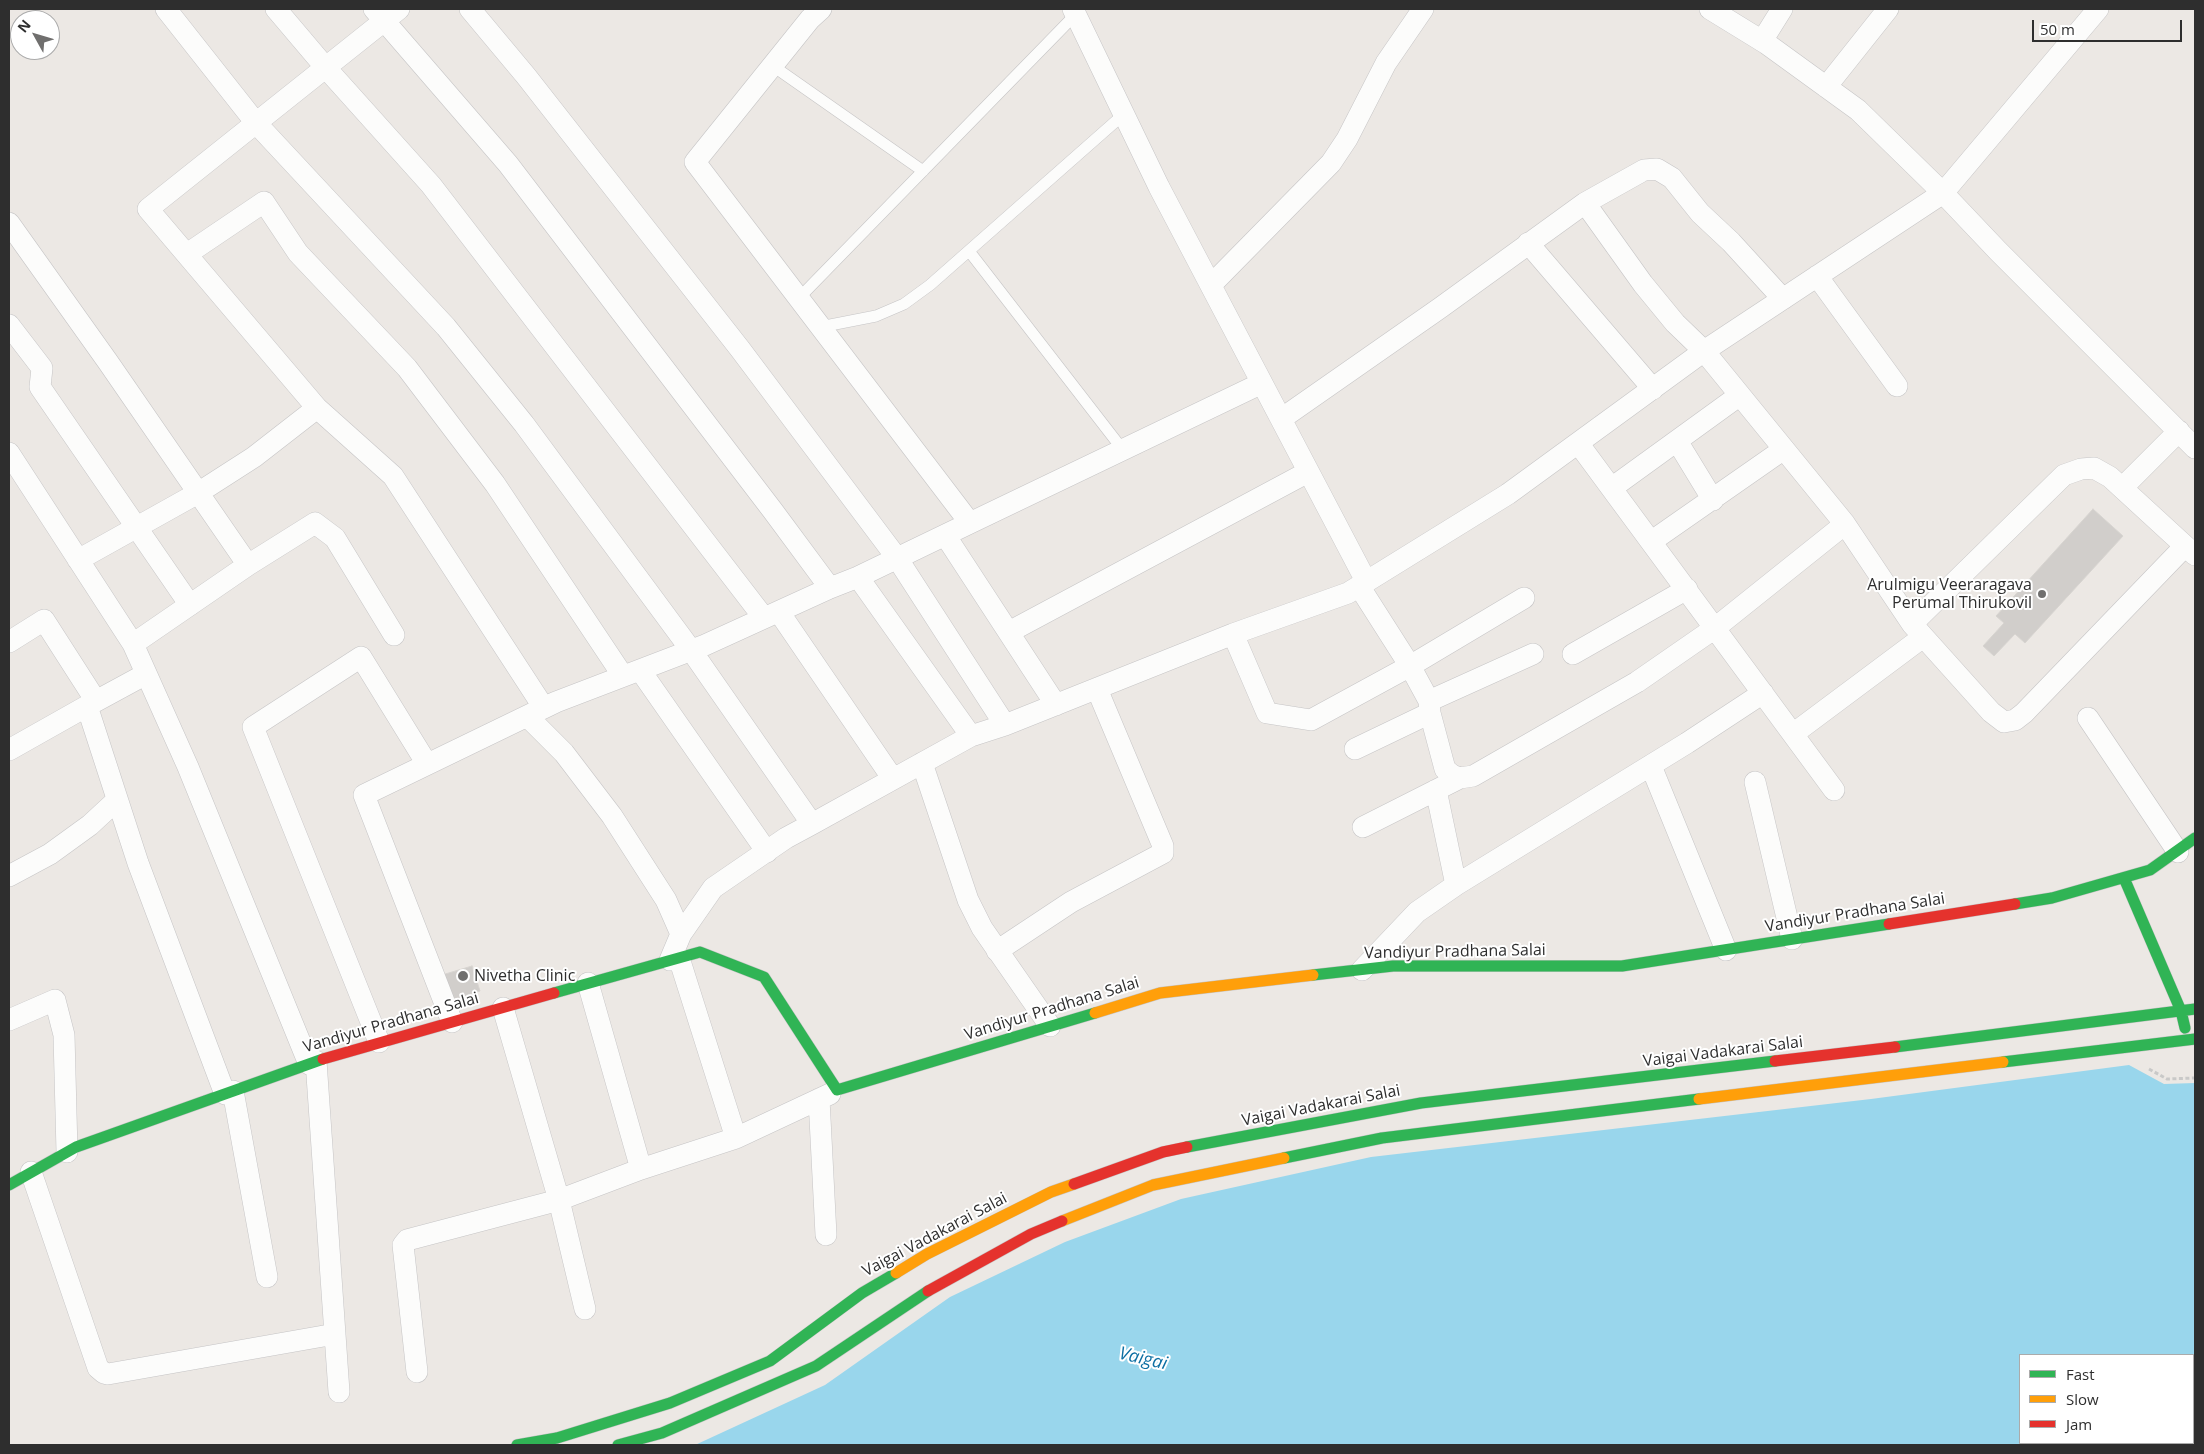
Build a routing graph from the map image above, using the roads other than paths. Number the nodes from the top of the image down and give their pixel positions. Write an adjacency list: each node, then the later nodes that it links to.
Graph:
1 (166, 9): 17 (street)
2 (276, 9): 14 (street)
3 (470, 9): 56 (street)
4 (1422, 9): 26 (street)
5 (1710, 9): 12 (street)
6 (1782, 9): 12 (street)
7 (1888, 9): 15 (street)
8 (2098, 9): 19 (street)
9 (810, 12): 13 (street)
10 (1075, 12): 16 (street); 18 (lane)
11 (386, 13): 14 (street); 61 (street)
12 (1762, 41): 15 (street)
13 (773, 66): 18 (lane); 27 (street)
14 (326, 68): 17 (street); 65 (street)
15 (1826, 87): 19 (street)
16 (1124, 114): 23 (lane); 26 (street)
17 (256, 124): 24 (street); 73 (street)
18 (923, 171): 27 (lane)
19 (1943, 192): 25 (street); 38 (street)
20 (1585, 203): 22 (street); 28 (street); 31 (street)
21 (9, 223): 48 (street)
22 (1528, 243): 34 (street); 37 (street)
23 (969, 251): 30 (lane); 43 (lane)
24 (187, 254): 36 (street); 77 (street)
25 (1817, 276): 28 (street); 33 (street)
26 (1210, 285): 32 (street)
27 (798, 298): 30 (street)
28 (1782, 299): 31 (street)
29 (9, 325): 52 (street)
30 (820, 327): 50 (street)
31 (1704, 351): 34 (street); 35 (street)
32 (1262, 383): 37 (street); 43 (street)
33 (1897, 386)
34 (1653, 389): 40 (street)
35 (1740, 395): 39 (street); 42 (street)
36 (317, 408): 48 (street); 84 (street)
37 (1281, 419): 45 (street)
38 (2179, 431): 41 (street); 47 (street)
39 (1677, 441): 46 (street); 49 (street)
40 (1578, 443): 46 (street); 60 (street)
41 (2195, 448)
42 (1784, 449): 49 (street); 51 (street)
43 (1123, 450): 50 (street)
44 (9, 453): 57 (street)
45 (1308, 472): 60 (street); 68 (street)
46 (1613, 487): 54 (street)
47 (2122, 488): 55 (street); 67 (street)
48 (198, 493): 52 (street); 58 (street)
49 (1713, 500): 54 (street)
50 (970, 523): 53 (street)
51 (1845, 524): 66 (street); 67 (street)
52 (137, 527): 57 (street); 64 (street)
53 (945, 535): 56 (street); 68 (street)
54 (1652, 541): 62 (street)
55 (2190, 551): 67 (street)
56 (897, 558): 59 (street); 86 (street)
57 (78, 560): 72 (street)
58 (248, 565): 64 (street); 70 (street)
59 (858, 577): 61 (street); 88 (street)
60 (1362, 584): 69 (street); 76 (street)
61 (830, 588): 65 (street)
62 (1687, 589): 66 (street); 75 (street)
63 (1524, 598): 76 (street)
64 (190, 605): 72 (street)
65 (771, 615): 73 (street); 95 (street)
66 (1716, 628): 80 (street); 94 (street)
67 (1917, 631): 87 (street)
68 (1009, 632): 82 (street)
69 (1233, 634): 76 (street); 79 (street)
70 (394, 635)
71 (9, 642): 81 (street)
72 (132, 644): 78 (street)
73 (691, 650): 77 (street); 100 (street)
74 (1532, 654): 83 (street)
75 (1573, 654)
76 (1410, 666): 83 (street)
77 (631, 673): 84 (street); 103 (street)
78 (146, 674): 81 (street); 123 (street)
79 (1097, 689): 82 (street); 111 (street)
80 (1763, 693): 87 (street); 93 (street)
81 (91, 703): 90 (street); 99 (street)
82 (1056, 705): 86 (street)
83 (1429, 707): 89 (street); 94 (street)
84 (535, 712): 92 (street); 108 (street)
85 (2088, 718): 104 (street)
86 (1005, 725): 88 (street)
87 (1793, 734): 98 (street)
88 (971, 736): 91 (street)
89 (1355, 748)
90 (9, 750)
91 (922, 763): 95 (street); 111 (street)
92 (427, 764): 119 (street); 122 (street)
93 (1651, 766): 107 (street); 110 (street)
94 (1460, 778): 97 (street)
95 (893, 779): 100 (street)
96 (1755, 782): 109 (street)
97 (1436, 790): 101 (street); 107 (street)
98 (1834, 790)
99 (117, 800): 105 (street); 124 (street)
100 (812, 824): 103 (street)
101 (1363, 827)
102 (2195, 838): 104 (street, Vandiyur Pradhana Salai)
103 (767, 852): 108 (street)
104 (2178, 852): 106 (street, Vandiyur Pradhana Salai)
105 (9, 876)
106 (2124, 878): 109 (street, Vandiyur Pradhana Salai); 117 (street)
107 (1456, 885): 113 (street)
108 (681, 934): 112 (street)
109 (1792, 939): 110 (street, Vandiyur Pradhana Salai)
110 (1726, 950): 113 (street, Vandiyur Pradhana Salai)
111 (997, 951): 120 (street)
112 (674, 959): 114 (street, Vandiyur Pradhana Salai); 125 (street, Vandiyur Pradhana Salai); 126 (street)
113 (1362, 970): 120 (street, Vandiyur Pradhana Salai)
114 (588, 984): 115 (street, Vandiyur Pradhana Salai); 128 (street)
115 (503, 1008): 119 (street, Vandiyur Pradhana Salai); 131 (street)
116 (2195, 1009): 117 (street, Vaigai Vadakarai Salai)
117 (2181, 1011): 121 (street); 138 (street, Vaigai Vadakarai Salai)
118 (9, 1020): 127 (street)
119 (452, 1022): 122 (street, Vandiyur Pradhana Salai)
120 (1050, 1026): 125 (street, Vandiyur Pradhana Salai)
121 (2192, 1039): 139 (street)
122 (379, 1042): 123 (street, Vandiyur Pradhana Salai)
123 (313, 1063): 124 (street, Vandiyur Pradhana Salai); 135 (street)
124 (229, 1092): 127 (street, Vandiyur Pradhana Salai); 133 (street)
125 (828, 1094): 126 (street); 132 (street)
126 (736, 1138): 128 (street)
127 (67, 1152): 129 (street, Vandiyur Pradhana Salai)
128 (641, 1169): 131 (street)
129 (31, 1172): 130 (street, Vandiyur Pradhana Salai); 135 (street)
130 (9, 1185)
131 (559, 1200): 134 (street); 136 (street)
132 (826, 1235)
133 (267, 1277)
134 (585, 1309)
135 (335, 1334): 137 (street)
136 (417, 1372)
137 (339, 1392)
138 (517, 1445)
139 (618, 1445)

